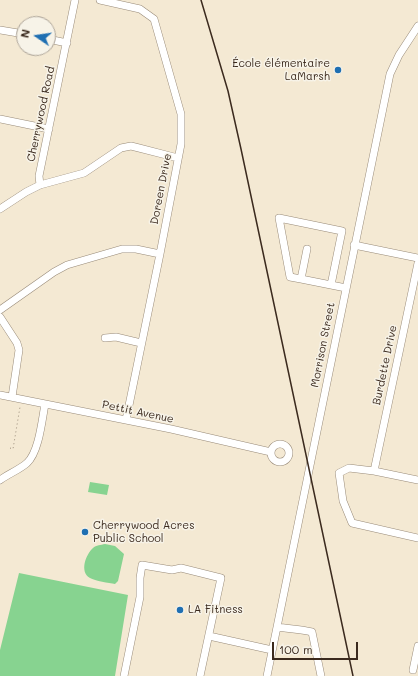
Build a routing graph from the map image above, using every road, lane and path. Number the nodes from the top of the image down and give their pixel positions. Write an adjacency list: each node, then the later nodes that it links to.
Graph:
1 (76, 0): 7 (street, Cherrywood Road)
2 (100, 0): 10 (street, Doreen Drive)
3 (418, 26): 13 (street, Morrison Street)
4 (0, 30): 5 (street)
5 (16, 33)
6 (56, 41): 7 (street)
7 (67, 43): 9 (street, Cherrywood Road)
8 (0, 119): 9 (street)
9 (49, 129): 11 (street, Cherrywood Road)
10 (178, 158): 11 (street); 15 (street, Doreen Drive)
11 (40, 185): 12 (street)
12 (0, 209)
13 (354, 245): 16 (street); 20 (street, Morrison Street)
14 (307, 250): 18 (street)
15 (160, 254): 21 (street); 24 (street, Doreen Drive)
16 (418, 258)
17 (418, 263): 34 (street, Burdette Drive)
18 (301, 279): 19 (street); 19 (street)
19 (331, 285): 20 (street)
20 (346, 288): 38 (street, Morrison Street)
21 (0, 310)
22 (0, 317): 26 (street)
23 (105, 338): 24 (street)
24 (141, 343): 29 (street, Doreen Drive)
25 (0, 395): 26 (street, Pettit Avenue)
26 (12, 397): 27 (street, Pettit Avenue)
27 (45, 404): 29 (street, Pettit Avenue); 35 (street)
28 (20, 407): 31 (path)
29 (126, 420): 33 (street, Pettit Avenue)
30 (14, 422): 31 (path)
31 (17, 423): 32 (path)
32 (10, 448)
33 (271, 452)
34 (374, 471): 36 (street); 37 (street)
35 (0, 480)
36 (418, 480)
37 (418, 538)
38 (277, 627): 41 (street, Morrison Street); 46 (street)
39 (209, 636): 41 (street); 43 (street); 44 (street)
40 (418, 646): 42 (street)
41 (272, 650): 45 (street, Morrison Street)
42 (413, 670)
43 (124, 676)
44 (200, 676)
45 (267, 676)
46 (321, 676)

